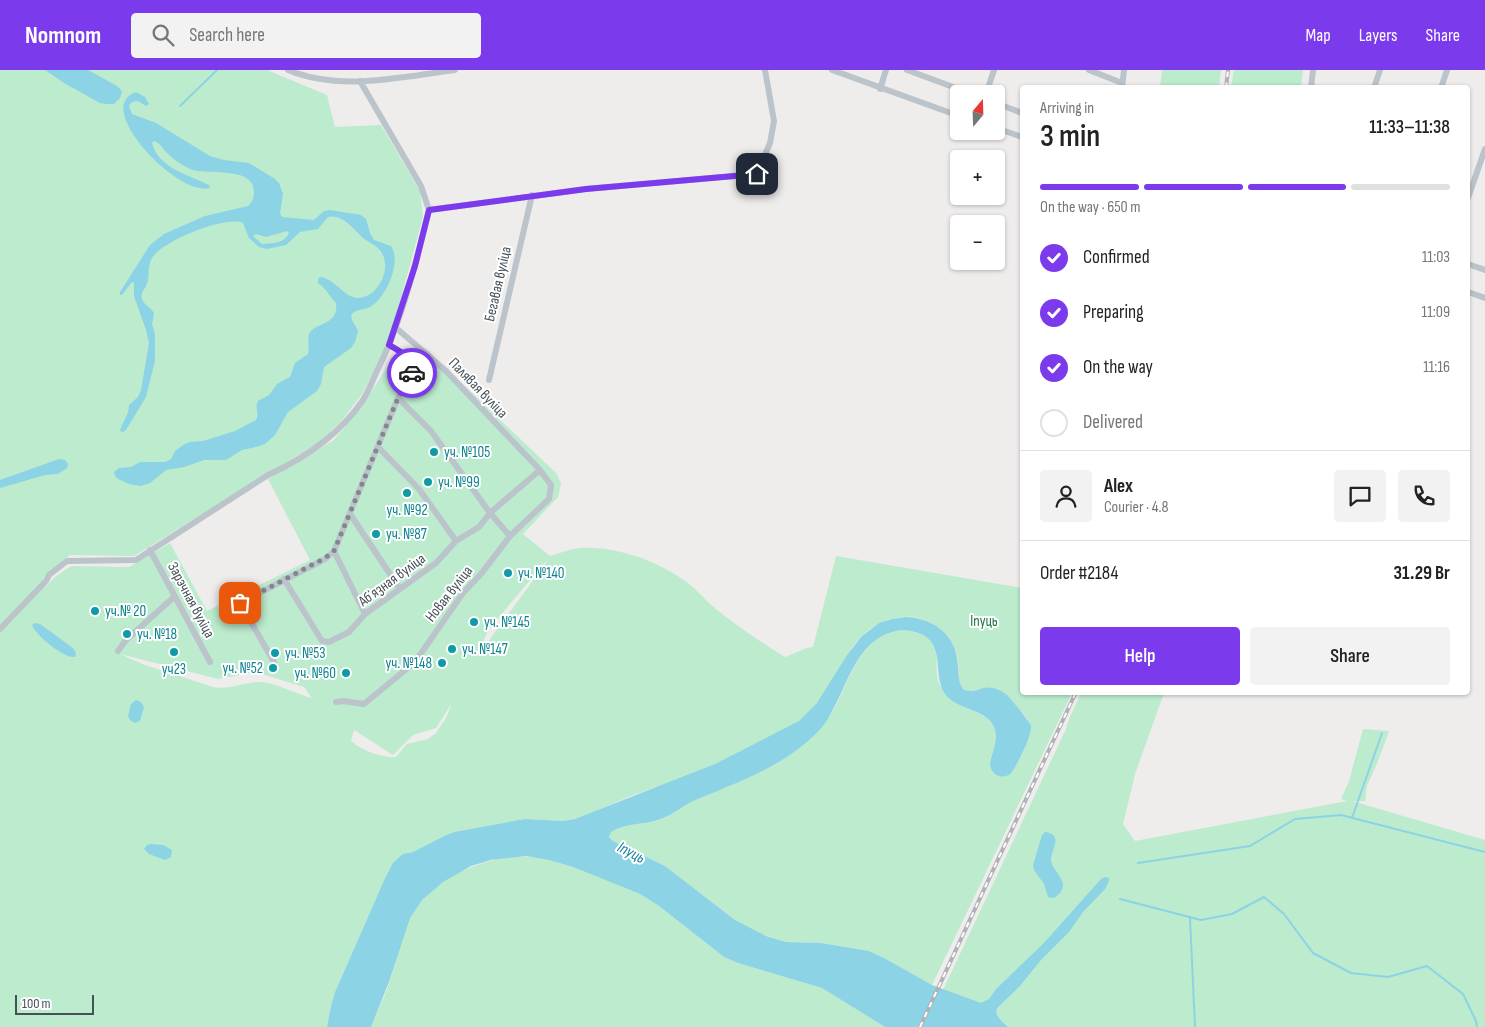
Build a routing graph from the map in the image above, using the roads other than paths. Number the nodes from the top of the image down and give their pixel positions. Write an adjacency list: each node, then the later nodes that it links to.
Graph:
1 (288, 70): 13 (street)
2 (455, 70): 13 (street)
3 (765, 70): 28 (street)
4 (832, 70): 20 (street)
5 (886, 70): 20 (street)
6 (907, 70): 19 (street)
7 (994, 70): 14 (street)
8 (1089, 70): 15 (street)
9 (1124, 70): 15 (street)
10 (1313, 70): 16 (street)
11 (1380, 70): 17 (street)
12 (1447, 70): 18 (street)
13 (360, 81): 29 (street)
14 (989, 85)
15 (1122, 85)
16 (1311, 85)
17 (1375, 85)
18 (1441, 85)
19 (950, 86)
20 (880, 89): 23 (street)
21 (1005, 106): 22 (street)
22 (1020, 112)
23 (950, 113)
24 (1005, 131): 25 (street)
25 (1020, 136)
26 (1485, 149): 27 (street)
27 (1470, 192)
28 (532, 195): 29 (street); 36 (street, Бегавая вуліца)
29 (429, 210): 34 (street)
30 (1470, 265): 31 (street)
31 (1485, 270)
32 (1470, 293): 33 (street)
33 (1485, 298)
34 (396, 327): 35 (street); 39 (street, Палявая вуліца)
35 (389, 345): 37 (street); 44 (street)
36 (489, 380)
37 (398, 398): 38 (street); 40 (street)
38 (378, 447): 41 (street); 43 (street)
39 (540, 470): 40 (street, Абʼязная вуліца); 42 (street, Новая вуліца)
40 (490, 513): 42 (street); 43 (street, Абʼязная вуліца)
41 (350, 514): 45 (street); 47 (street)
42 (510, 536): 54 (street, Новая вуліца)
43 (456, 542): 47 (street, Абʼязная вуліца)
44 (150, 550): 48 (street, Зарэчная вуліца); 50 (street)
45 (334, 551): 46 (street); 49 (street)
46 (284, 579): 49 (street, Абʼязная вуліца); 53 (street)
47 (400, 588): 49 (street, Абʼязная вуліца)
48 (174, 597): 51 (street); 52 (street, Зарэчная вуліца)
49 (365, 614)
50 (0, 630)
51 (118, 651)
52 (210, 662)
53 (274, 662)
54 (336, 702)

